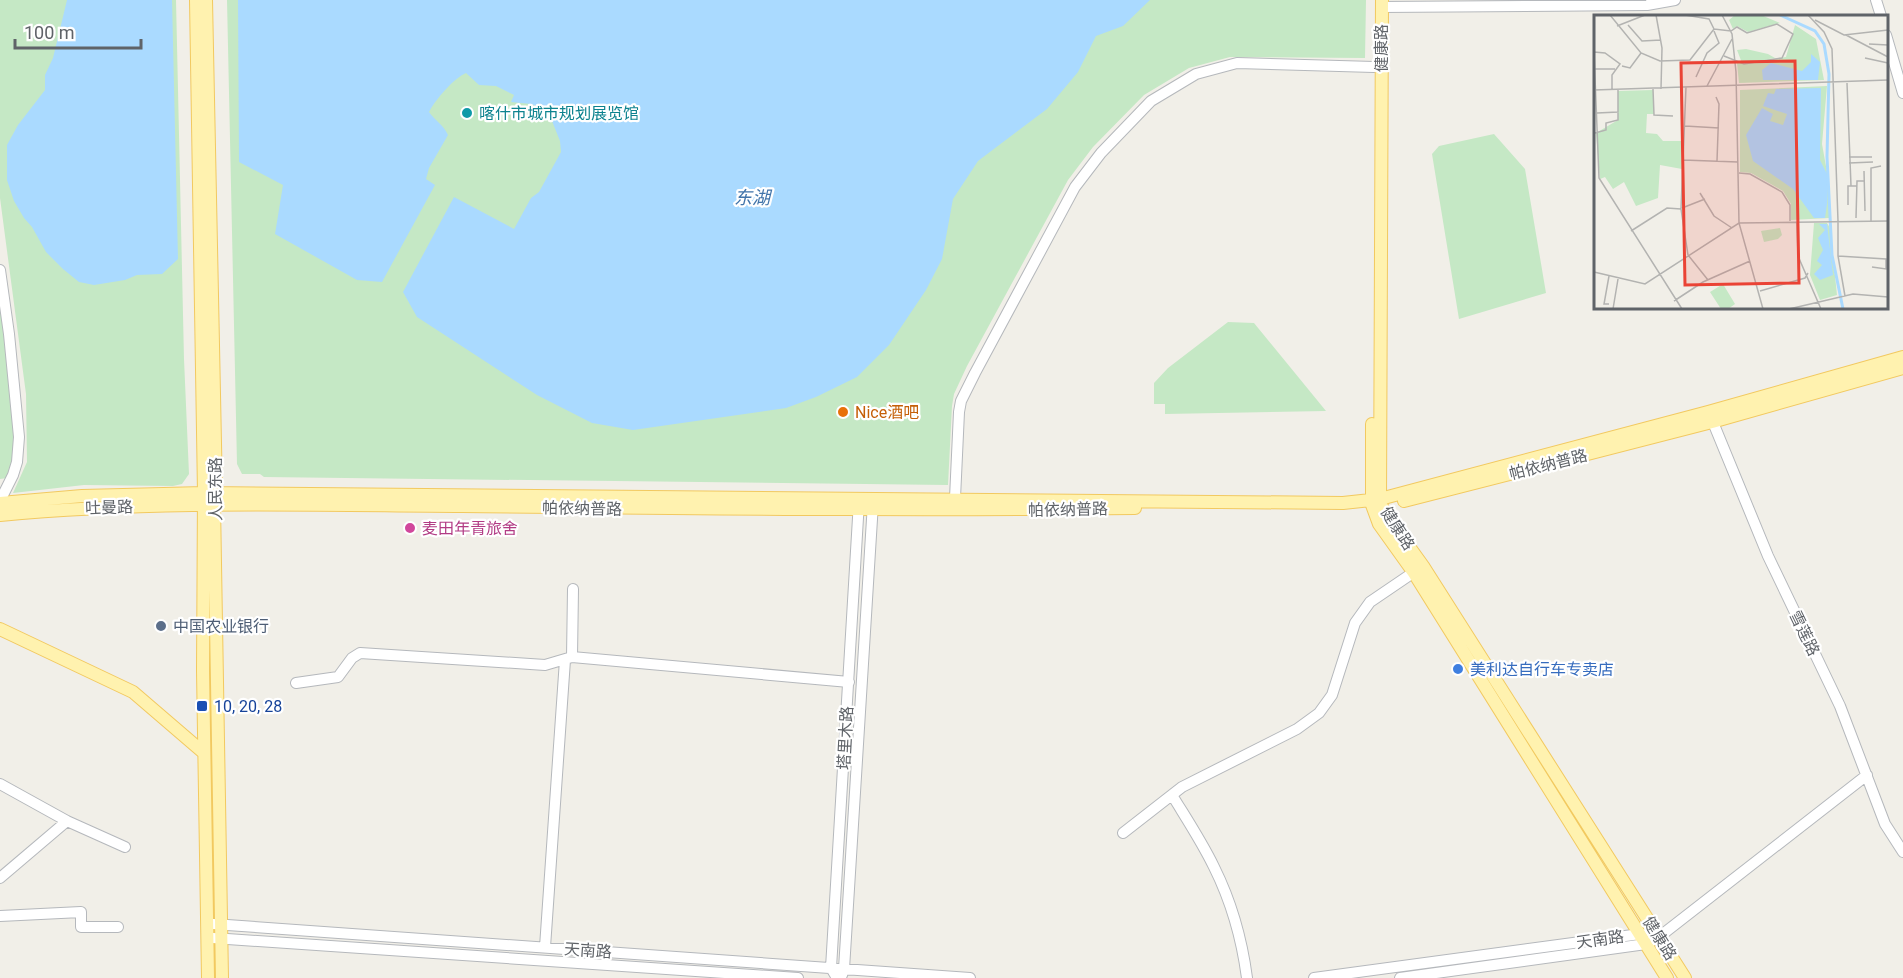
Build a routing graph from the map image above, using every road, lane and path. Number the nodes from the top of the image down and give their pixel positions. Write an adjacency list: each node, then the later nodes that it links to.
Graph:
1 (196, 0): 15 (main road, 人民东路)
2 (206, 0): 15 (main road, 人民东路)
3 (1675, 0): 5 (street)
4 (1876, 0): 6 (street)
5 (1379, 2): 8 (main road, 健康路); 16 (main road, 健康路)
6 (1881, 15)
7 (1888, 39): 9 (street)
8 (1374, 67): 14 (street); 16 (main road, 健康路)
9 (1903, 93)
10 (0, 270): 19 (street)
11 (1903, 357): 13 (main road, 帕依纳普路)
12 (1903, 368): 13 (main road, 帕依纳普路)
13 (1710, 417): 16 (main road, 帕依纳普路); 27 (street, 雪莲路)
14 (955, 498): 16 (main road, 帕依纳普路); 17 (main road, 帕依纳普路)
15 (209, 499): 18 (main road, 帕依纳普路); 19 (main road, 吐曼路); 26 (main road, 人民东路); 37 (main road, 人民东路)
16 (1377, 502): 17 (main road, 帕依纳普路); 20 (main road, 健康路)
17 (873, 503): 18 (main road, 帕依纳普路); 45 (street, 塔里木路)
18 (859, 504): 24 (street, 塔里木路)
19 (2, 507)
20 (1418, 570): 29 (street); 39 (main road, 健康路); 42 (main road, 健康路)
21 (573, 589): 23 (street)
22 (0, 629): 26 (main road)
23 (568, 658): 24 (street); 25 (street); 43 (street)
24 (849, 682): 44 (street, 塔里木路)
25 (296, 683)
26 (204, 753): 36 (main road, 人民东路)
27 (1867, 775): 33 (street, 雪莲路); 39 (street)
28 (0, 784): 30 (street)
29 (1172, 795): 31 (street); 50 (street)
30 (67, 821): 32 (street); 34 (street)
31 (1123, 833)
32 (125, 847)
33 (1903, 852)
34 (0, 878)
35 (0, 916): 38 (street)
36 (207, 924): 37 (street, 天南路); 40 (main road, 人民东路)
37 (221, 924): 41 (main road, 人民东路); 43 (street, 天南路)
38 (118, 927)
39 (1659, 937): 42 (street, 天南路); 54 (main road, 健康路)
40 (207, 938): 41 (street, 天南路); 46 (main road, 人民东路)
41 (221, 939): 47 (main road, 人民东路); 48 (street, 天南路)
42 (1643, 939): 51 (street, 天南路); 52 (street, 天南路); 53 (main road, 健康路)
43 (545, 947): 44 (street, 天南路)
44 (831, 968): 45 (street, 天南路)
45 (841, 975): 49 (street, 天南路)
46 (208, 978)
47 (222, 978)
48 (798, 978)
49 (970, 978)
50 (1247, 978)
51 (1314, 978)
52 (1400, 978)
53 (1667, 978)
54 (1685, 978)

